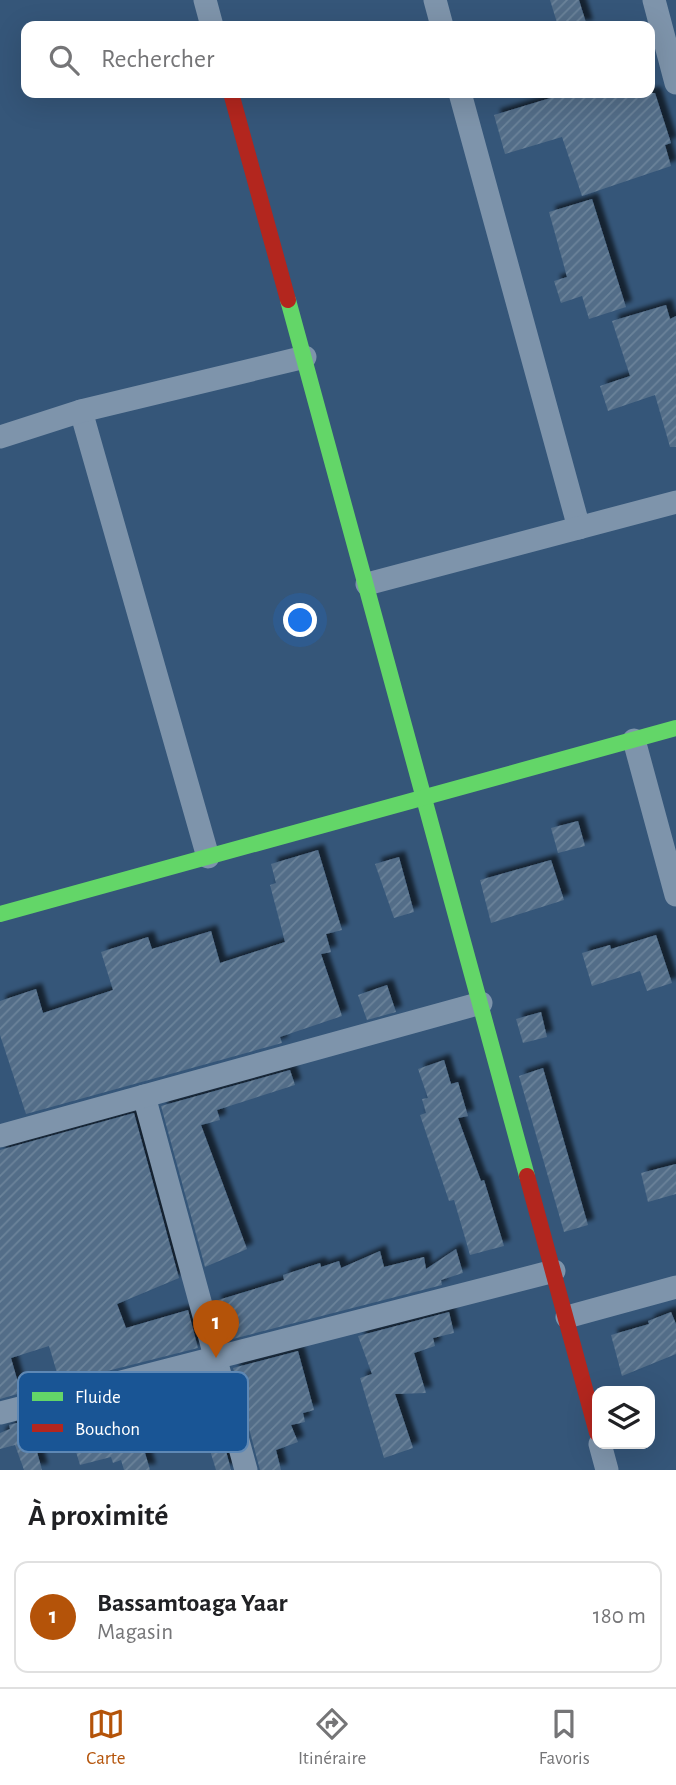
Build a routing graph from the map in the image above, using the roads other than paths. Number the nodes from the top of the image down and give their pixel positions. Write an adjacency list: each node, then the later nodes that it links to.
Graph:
1 (205, 0): 4 (street)
2 (435, 0): 5 (street)
3 (654, 0): 6 (street)
4 (211, 21)
5 (441, 21)
6 (676, 83)
7 (232, 98): 9 (street)
8 (461, 98): 13 (street)
9 (305, 357): 10 (street); 14 (street)
10 (81, 411): 11 (street); 18 (street)
11 (0, 437)
12 (676, 502): 13 (street)
13 (579, 527): 14 (street)
14 (367, 584): 17 (street)
15 (676, 728): 16 (street)
16 (634, 740): 17 (street); 19 (street)
17 (426, 797): 18 (street); 21 (street)
18 (208, 857): 20 (street)
19 (676, 895)
20 (1, 910)
21 (481, 1003): 22 (street); 24 (street)
22 (144, 1096): 23 (street); 27 (street)
23 (0, 1136)
24 (554, 1271): 26 (street); 27 (street)
25 (676, 1287): 26 (street)
26 (566, 1317): 32 (street)
27 (215, 1358): 28 (street); 29 (street)
28 (160, 1372)
29 (219, 1372)
30 (18, 1408): 31 (street)
31 (0, 1413)
32 (592, 1414)
33 (601, 1449): 36 (street)
34 (241, 1452): 35 (street)
35 (246, 1470)
36 (607, 1470)

